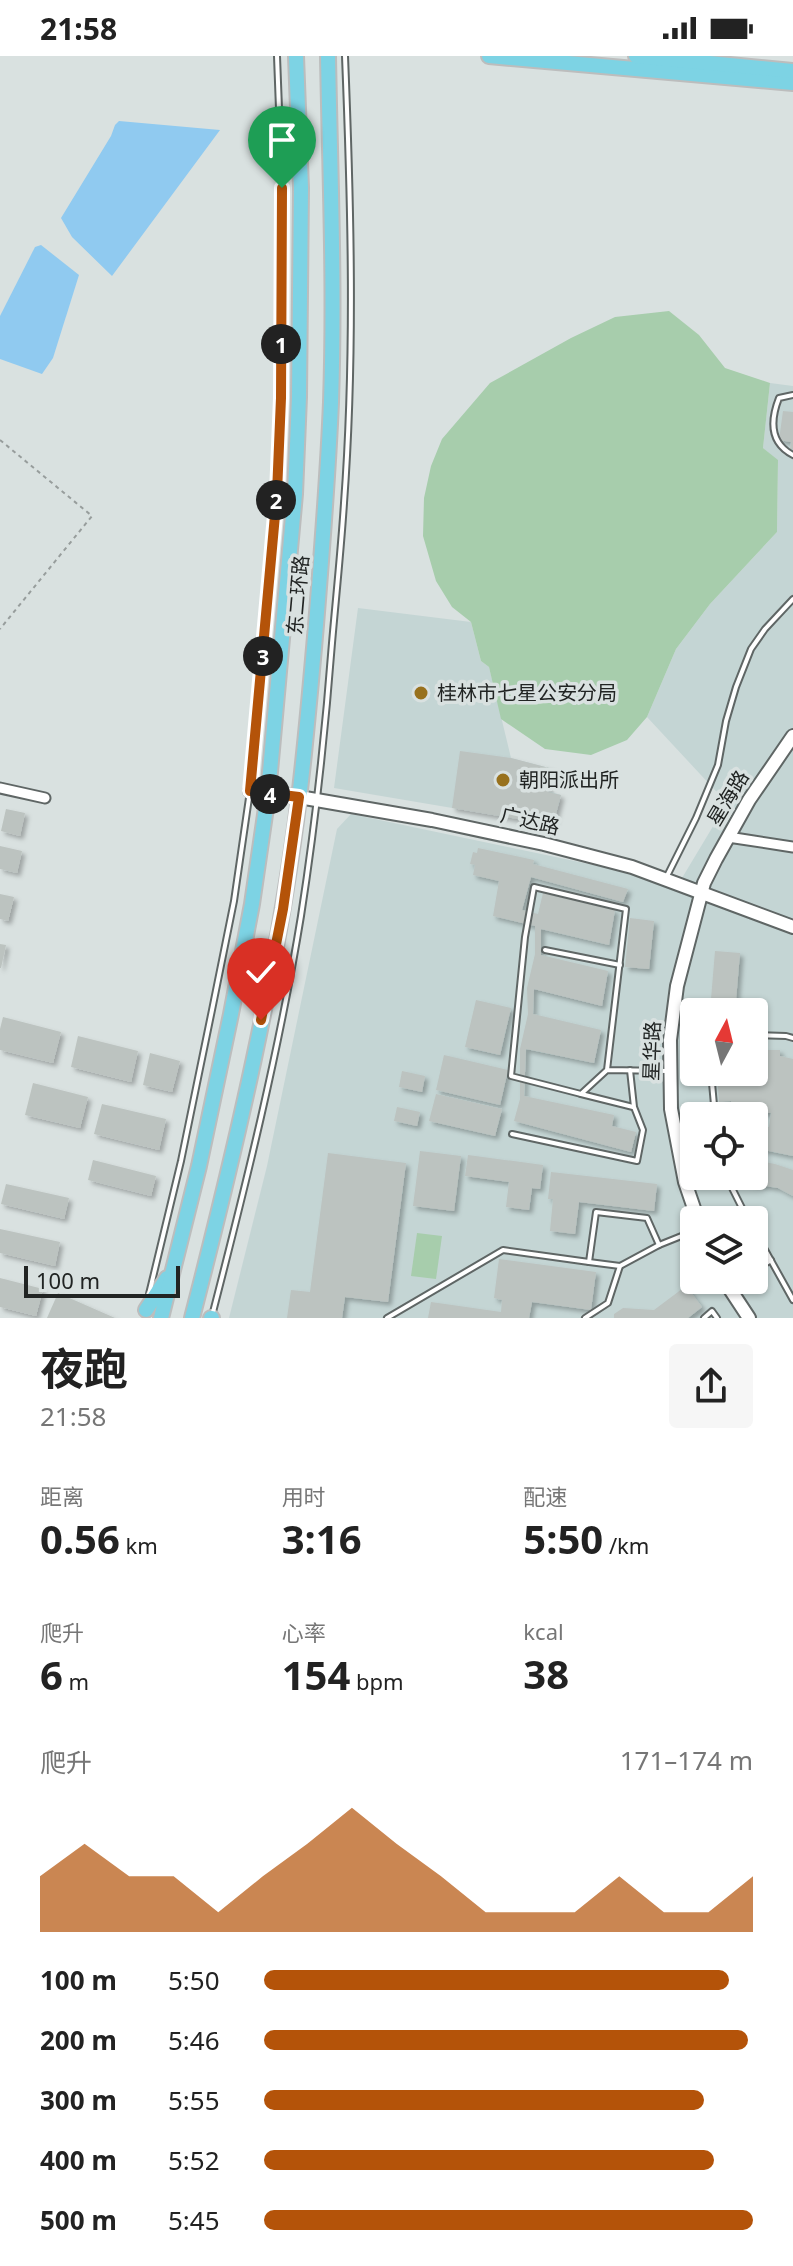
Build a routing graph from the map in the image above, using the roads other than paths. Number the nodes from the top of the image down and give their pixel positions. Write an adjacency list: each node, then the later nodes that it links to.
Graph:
1 (277, 56): 14 (lane)
2 (296, 56): 15 (main road, 东二环路)
3 (328, 56): 16 (main road, 东二环路)
4 (345, 56): 18 (lane)
5 (489, 56): 8 (main road)
6 (636, 56): 7 (main road)
7 (793, 71)
8 (793, 83)
9 (793, 395): 10 (lane)
10 (793, 455)
11 (793, 599): 21 (lane)
12 (793, 736): 19 (street, 星海路)
13 (0, 788): 17 (street)
14 (250, 791): 15 (street, 广达路); 45 (lane)
15 (268, 794): 16 (street, 广达路); 41 (main road, 东二环路)
16 (299, 797): 18 (street, 广达路); 47 (main road, 东二环路)
17 (45, 798)
18 (317, 802): 21 (street, 广达路); 48 (lane)
19 (728, 837): 20 (street); 22 (street, 星海路)
20 (793, 847)
21 (665, 879): 22 (street, 广达路)
22 (703, 888): 23 (street, 广达路); 30 (street, 星华路)
23 (793, 927)
24 (545, 950): 25 (lane)
25 (620, 965): 28 (lane); 31 (lane)
26 (768, 1035): 27 (lane)
27 (793, 1038)
28 (607, 1070): 29 (lane); 31 (lane)
29 (630, 1070): 30 (lane); 32 (lane)
30 (670, 1071): 34 (street, 星华路)
31 (581, 1094): 32 (lane)
32 (634, 1107): 33 (lane)
33 (512, 1134)
34 (693, 1206)
35 (680, 1237): 36 (lane)
36 (659, 1245): 39 (lane); 42 (lane)
37 (768, 1255): 38 (lane)
38 (771, 1260): 40 (lane); 44 (lane)
39 (589, 1262): 42 (lane); 49 (lane)
40 (768, 1262)
41 (176, 1264): 45 (main road); 46 (main road, 东二环路)
42 (620, 1266): 50 (lane)
43 (733, 1294): 53 (street)
44 (793, 1300)
45 (144, 1314)
46 (161, 1318)
47 (192, 1318)
48 (212, 1318)
49 (387, 1318)
50 (585, 1318)
51 (704, 1318): 52 (lane)
52 (717, 1318)
53 (749, 1318)

